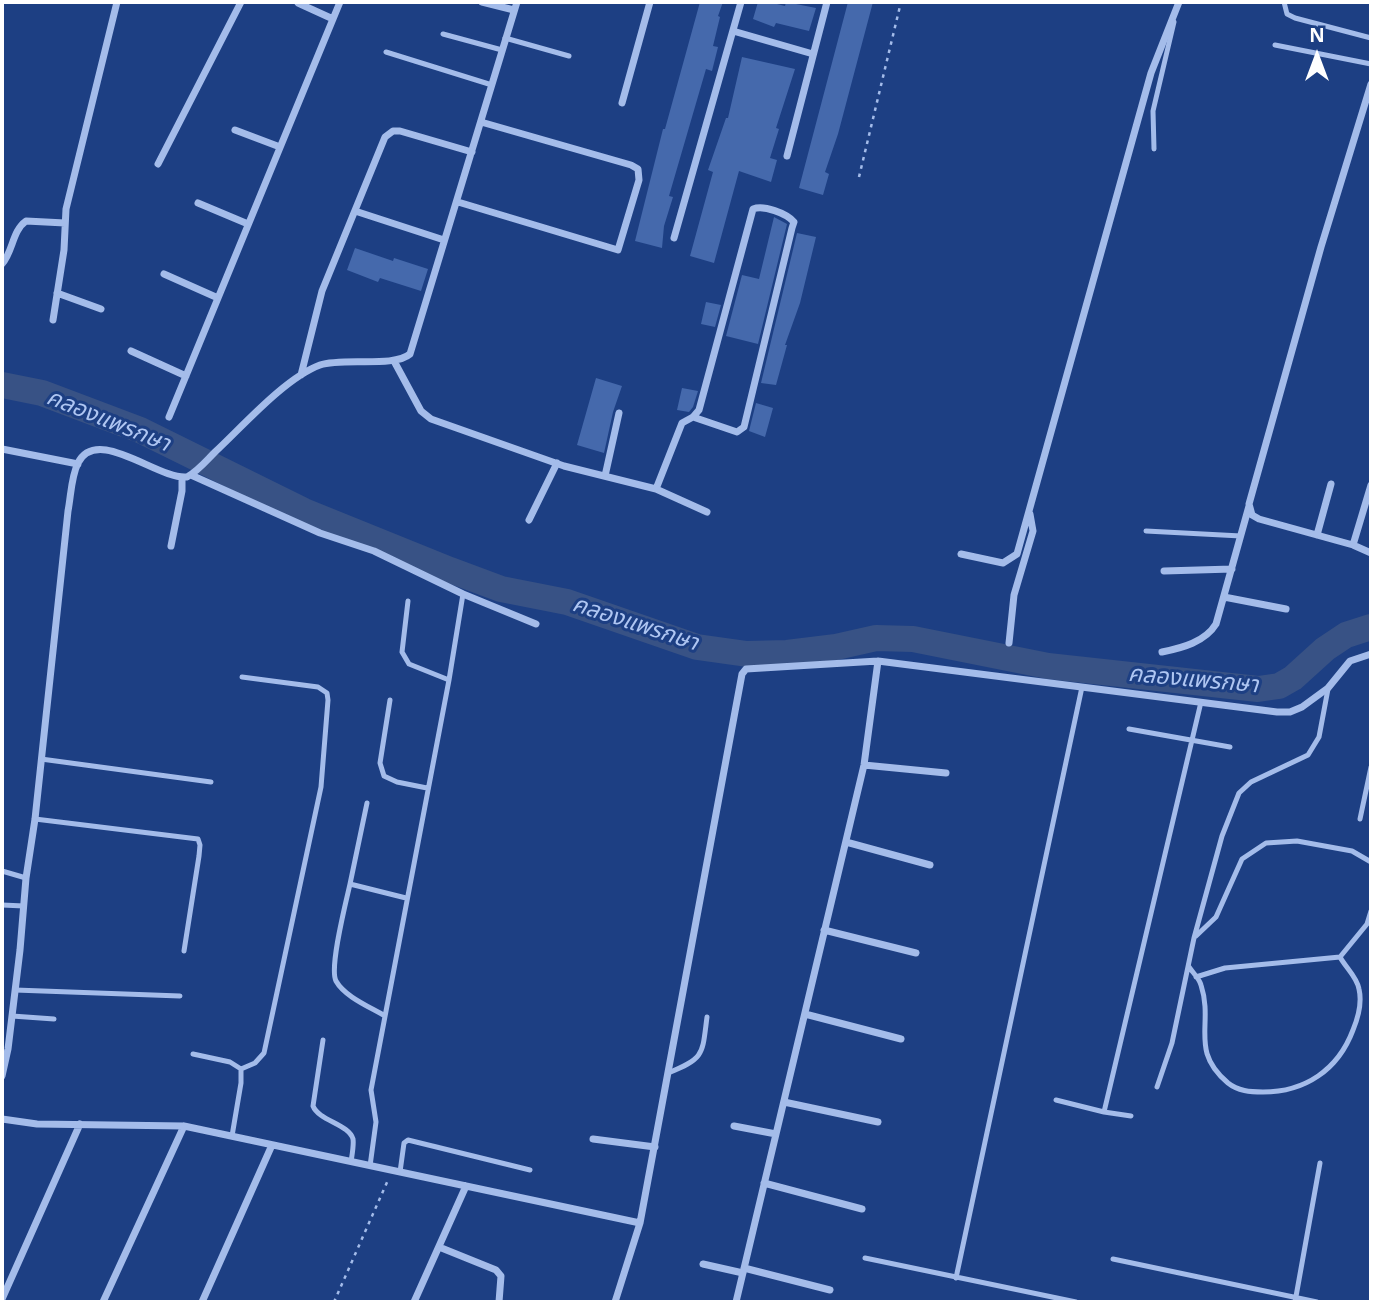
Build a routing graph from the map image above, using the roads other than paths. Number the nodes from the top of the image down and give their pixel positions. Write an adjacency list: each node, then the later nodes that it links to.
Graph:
1 (117, 2): 36 (street)
2 (241, 2): 32 (street)
3 (340, 2): 12 (street)
4 (482, 2): 11 (street)
5 (650, 2): 25 (street)
6 (741, 2): 13 (street)
7 (827, 2): 20 (street)
8 (1284, 2): 16 (lane)
9 (298, 4): 12 (street)
10 (1178, 5): 29 (lane); 63 (street)
11 (516, 6): 15 (street)
12 (333, 19): 28 (street)
13 (733, 30): 20 (street); 38 (street)
14 (443, 34): 18 (lane)
15 (505, 38): 18 (street); 21 (lane)
16 (1371, 38)
17 (1275, 45): 22 (lane)
18 (502, 50): 24 (street)
19 (386, 52): 24 (lane)
20 (813, 54): 31 (street)
21 (569, 56)
22 (1371, 64)
23 (1371, 84): 61 (street)
24 (492, 85): 26 (street)
25 (622, 103)
26 (481, 122): 30 (street); 33 (street)
27 (235, 130): 28 (street)
28 (280, 147): 37 (street)
29 (1154, 149)
30 (472, 152): 33 (street); 35 (street)
31 (787, 156)
32 (158, 164)
33 (458, 202): 39 (street)
34 (198, 203): 37 (street)
35 (355, 211): 39 (street); 48 (street)
36 (65, 223): 40 (street); 42 (street)
37 (248, 224): 43 (street)
38 (674, 238)
39 (444, 240): 47 (street)
40 (2, 264)
41 (164, 274): 43 (street)
42 (57, 293): 44 (street); 45 (street)
43 (218, 298): 49 (street)
44 (101, 309)
45 (53, 320)
46 (131, 351): 49 (street)
47 (394, 362): 48 (street); 54 (street)
48 (301, 375): 56 (street)
49 (186, 376): 51 (street)
50 (619, 413): 57 (street)
51 (169, 417)
52 (693, 417): 52 (street); 60 (street)
53 (2, 449): 55 (street)
54 (557, 463): 57 (street); 64 (street)
55 (78, 464): 56 (street); 92 (street)
56 (190, 474): 68 (street); 74 (street)
57 (605, 476): 60 (street)
58 (1331, 484): 66 (street)
59 (1371, 485): 69 (street)
60 (656, 489): 62 (street)
61 (1249, 505): 66 (street); 67 (street)
62 (707, 512)
63 (1029, 512): 71 (street); 79 (street)
64 (529, 520)
65 (1146, 531): 67 (lane)
66 (1317, 535): 69 (street)
67 (1241, 536): 72 (street)
68 (171, 545)
69 (1353, 545): 70 (street)
70 (1371, 553)
71 (961, 555)
72 (1232, 569): 73 (street); 75 (street)
73 (1164, 571)
74 (463, 594): 78 (street); 84 (lane)
75 (1224, 597): 77 (street); 80 (street)
76 (408, 601): 84 (lane)
77 (1286, 609)
78 (536, 624)
79 (1009, 643)
80 (1162, 652)
81 (1371, 654): 86 (street)
82 (878, 661): 85 (street); 93 (street); 130 (street)
83 (242, 677): 129 (lane)
84 (449, 680): 97 (lane)
85 (1082, 687): 88 (street); 161 (lane)
86 (1328, 688): 88 (street); 113 (lane)
87 (390, 700): 97 (lane)
88 (1201, 702): 90 (lane)
89 (1129, 729): 90 (lane)
90 (1192, 740): 91 (lane); 135 (lane)
91 (1230, 747)
92 (41, 759): 96 (lane); 100 (street)
93 (864, 765): 95 (street); 102 (street)
94 (1371, 767): 98 (lane)
95 (946, 773)
96 (211, 782)
97 (427, 788): 108 (lane)
98 (1368, 797): 101 (lane)
99 (367, 803): 107 (lane)
100 (36, 819): 106 (street); 114 (lane)
101 (1360, 819)
102 (846, 842): 104 (street); 112 (street)
103 (1371, 862): 113 (lane)
104 (930, 865)
105 (2, 870): 106 (lane)
106 (26, 878): 110 (street)
107 (350, 884): 108 (lane); 123 (lane)
108 (407, 898): 123 (lane)
109 (2, 905): 110 (lane)
110 (24, 906): 119 (street)
111 (1371, 911): 116 (lane)
112 (824, 930): 115 (street); 121 (street)
113 (1194, 938): 117 (lane)
114 (184, 951)
115 (916, 953)
116 (1340, 957): 118 (lane); 118 (lane)
117 (1189, 967): 118 (lane); 132 (lane)
118 (1196, 976)
119 (15, 990): 120 (lane); 122 (street)
120 (180, 996)
121 (805, 1014): 126 (street); 134 (street)
122 (12, 1016): 125 (lane); 131 (street)
123 (385, 1016): 149 (lane)
124 (707, 1017): 130 (lane)
125 (54, 1019)
126 (901, 1039)
127 (323, 1040): 147 (lane)
128 (193, 1054): 129 (lane)
129 (241, 1069): 143 (lane)
130 (668, 1073): 146 (street)
131 (2, 1076)
132 (1157, 1087)
133 (1056, 1100): 135 (lane)
134 (784, 1102): 138 (street); 142 (street)
135 (1104, 1112): 136 (lane)
136 (1130, 1116)
137 (2, 1119): 139 (street)
138 (878, 1122)
139 (80, 1124): 140 (street); 163 (street)
140 (184, 1126): 143 (street); 165 (street)
141 (734, 1126): 142 (street)
142 (776, 1134): 152 (street)
143 (232, 1136): 145 (street)
144 (593, 1139): 146 (street)
145 (272, 1145): 147 (street); 166 (street)
146 (655, 1147): 155 (street)
147 (351, 1162): 149 (street)
148 (1320, 1164): 164 (lane)
149 (370, 1166): 151 (street)
150 (530, 1170): 151 (lane)
151 (396, 1171): 153 (street)
152 (764, 1183): 154 (street); 160 (street)
153 (466, 1186): 155 (street); 156 (street)
154 (862, 1209)
155 (640, 1223): 169 (street)
156 (439, 1247): 167 (street); 168 (street)
157 (865, 1258): 161 (lane)
158 (1113, 1259): 164 (lane)
159 (703, 1265): 160 (street)
160 (744, 1271): 162 (street); 170 (street)
161 (956, 1278): 171 (lane)
162 (830, 1290)
163 (2, 1298)
164 (1295, 1300): 172 (lane)
165 (103, 1302)
166 (202, 1302)
167 (414, 1302)
168 (499, 1302)
169 (615, 1302)
170 (736, 1302)
171 (1076, 1302)
172 (1317, 1302)

